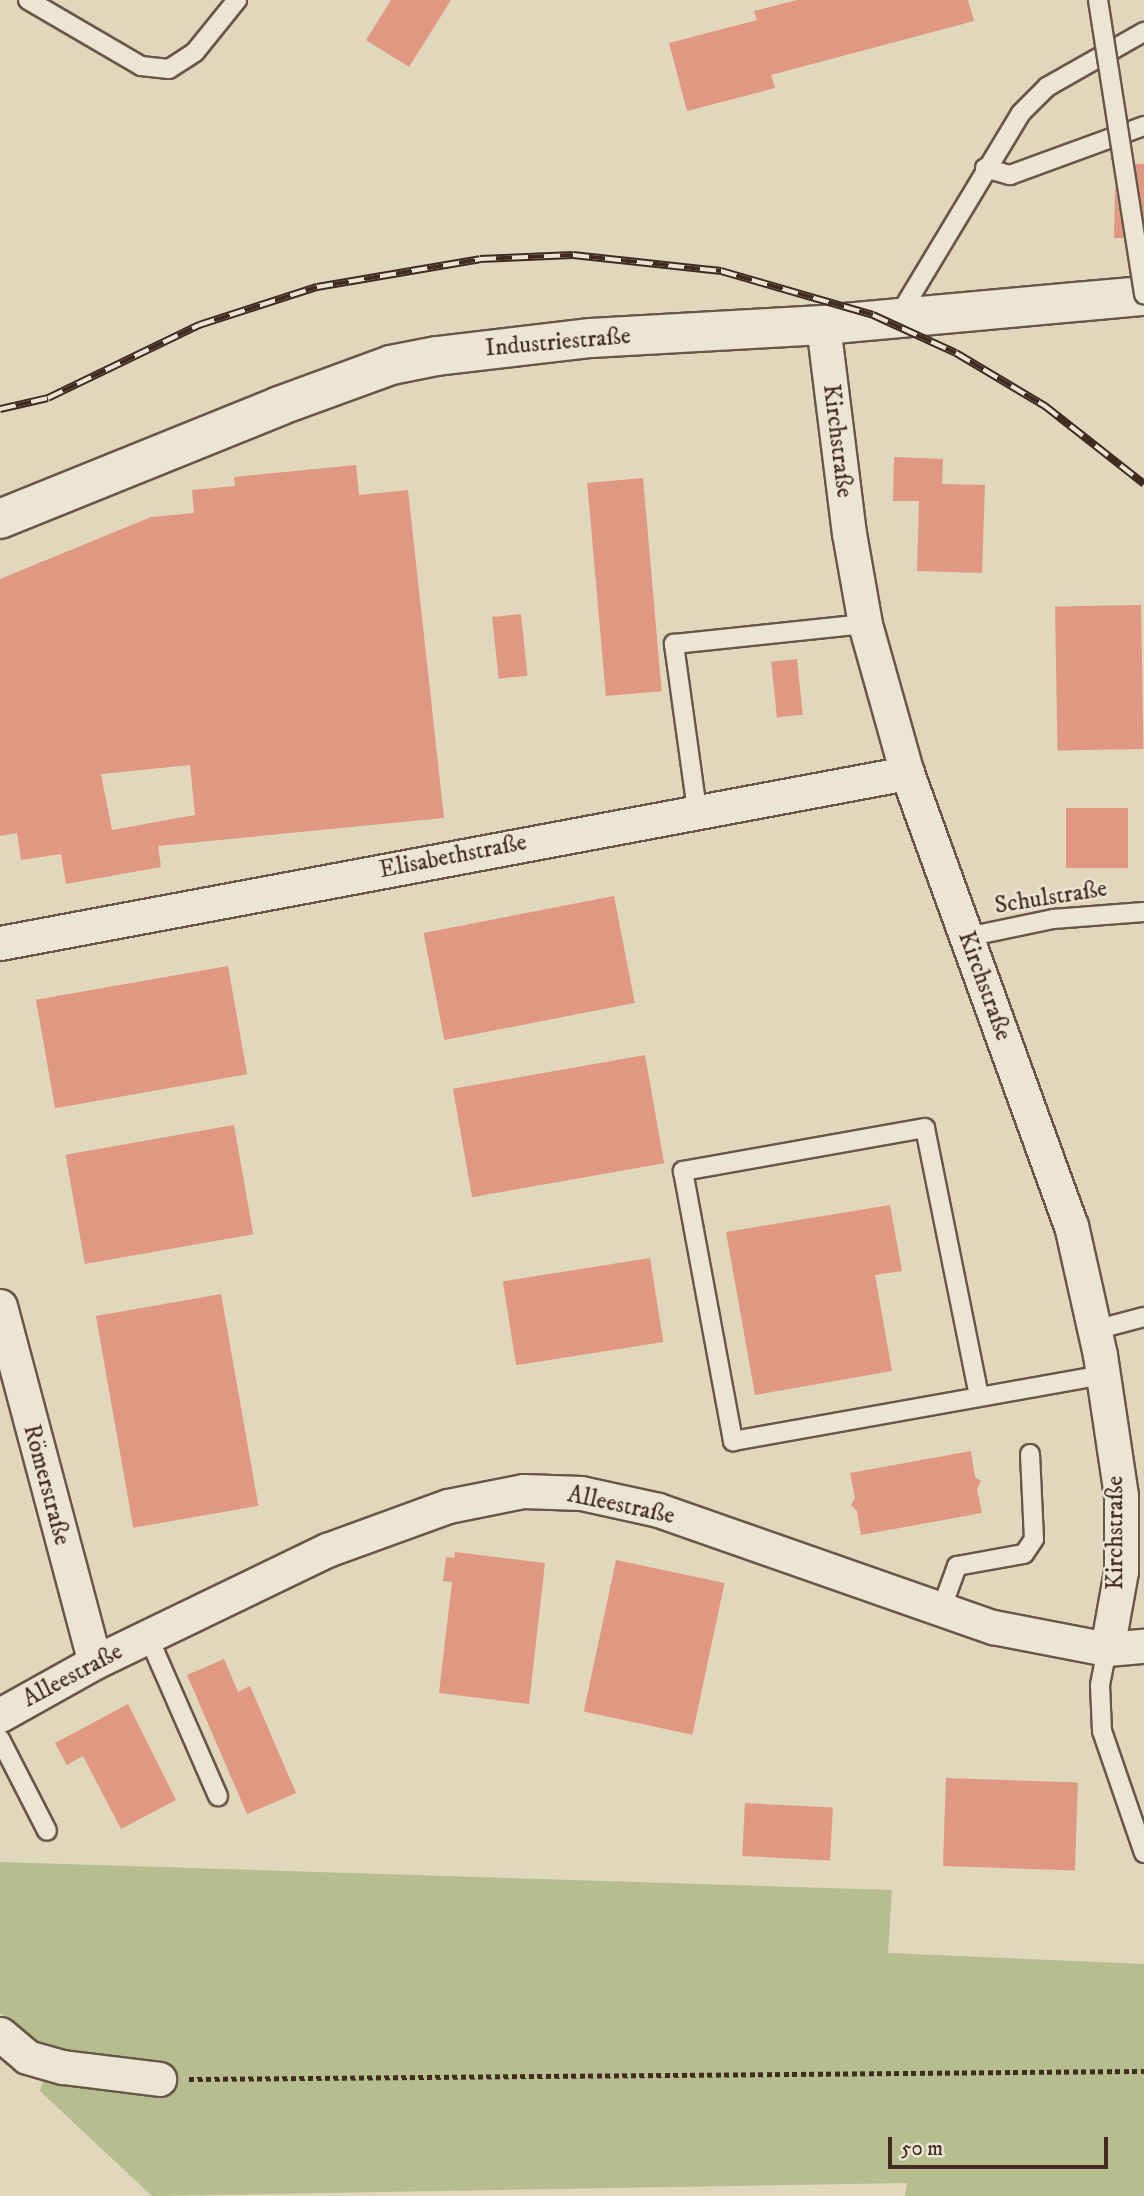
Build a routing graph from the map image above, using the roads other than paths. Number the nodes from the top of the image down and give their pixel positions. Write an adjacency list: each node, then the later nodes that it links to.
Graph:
1 (28, 0): 2 (lane)
2 (237, 0)
3 (1098, 0): 7 (lane, bridge)
4 (1144, 32): 6 (lane)
5 (1144, 126): 6 (lane)
6 (985, 168): 8 (lane)
7 (1144, 295): 8 (main road, Industriestraße)
8 (898, 317): 9 (main road, Industriestraße)
9 (823, 325): 10 (main road, Industriestraße); 11 (street, Kirchstraße)
10 (0, 519)
11 (865, 624): 12 (street, Kirchstraße); 13 (lane)
12 (907, 774): 13 (street, Elisabethstraße); 15 (street, Kirchstraße)
13 (697, 810): 16 (street, Elisabethstraße)
14 (1144, 912): 15 (lane, Schulstraße)
15 (967, 937): 19 (street, Kirchstraße)
16 (0, 943)
17 (0, 1306): 27 (street, Römerstraße)
18 (1144, 1317): 19 (lane)
19 (1094, 1330): 20 (street, Kirchstraße)
20 (1103, 1374): 21 (lane); 26 (street, Kirchstraße)
21 (979, 1396): 21 (lane)
22 (1030, 1454): 23 (lane)
23 (941, 1609): 24 (street, Alleestraße); 26 (street, Alleestraße)
24 (148, 1636): 27 (street, Alleestraße); 30 (lane)
25 (1144, 1646): 26 (street, Alleestraße)
26 (1107, 1649): 32 (lane)
27 (95, 1662): 28 (street, Alleestraße)
28 (0, 1715)
29 (0, 1739): 31 (lane)
30 (218, 1796)
31 (47, 1832)
32 (1144, 1853)
33 (0, 2034): 34 (street)
34 (159, 2079)

